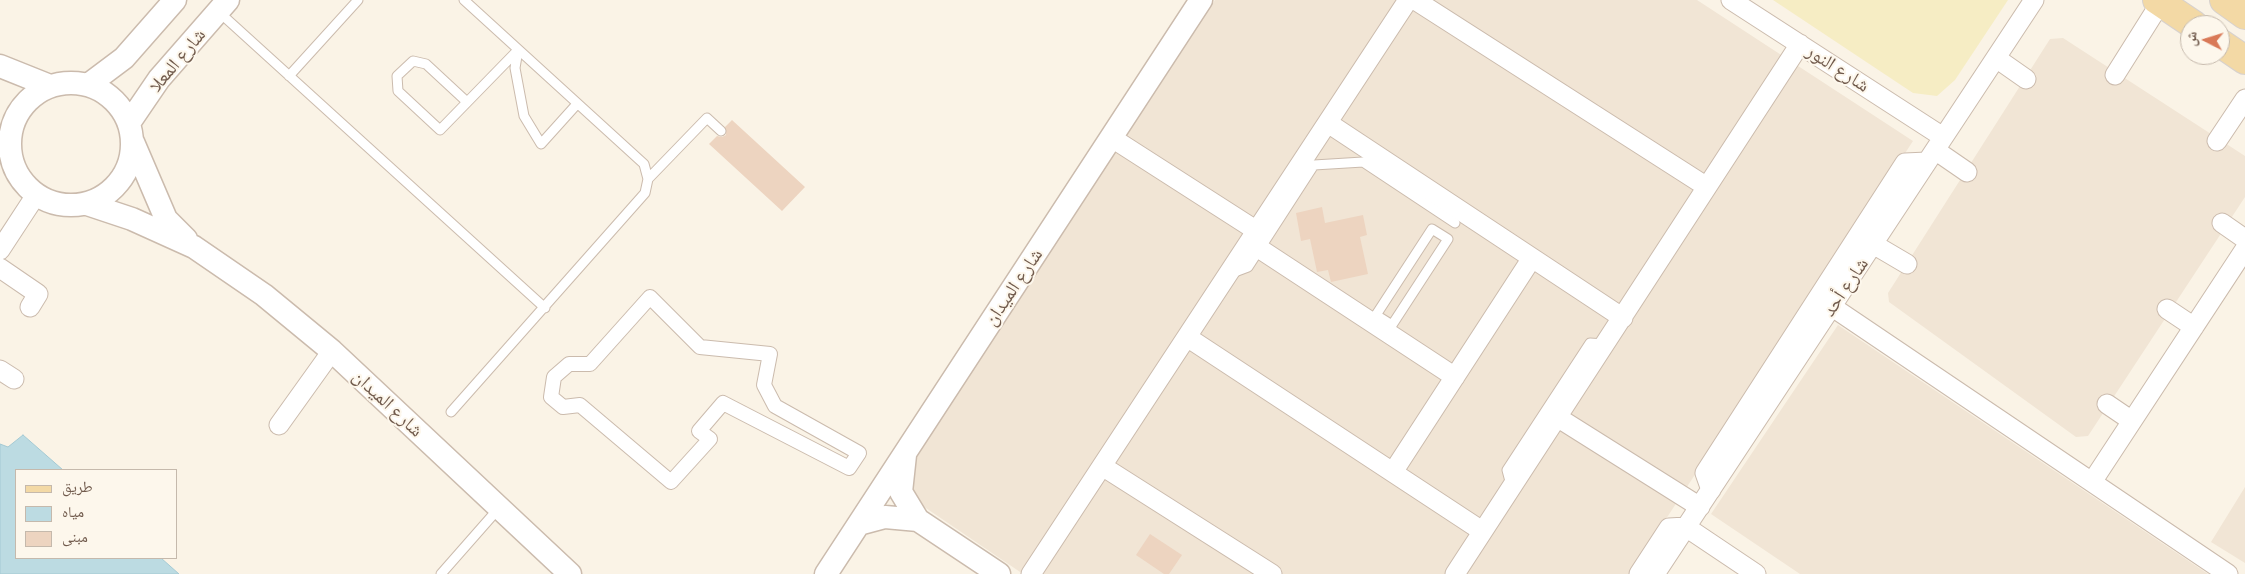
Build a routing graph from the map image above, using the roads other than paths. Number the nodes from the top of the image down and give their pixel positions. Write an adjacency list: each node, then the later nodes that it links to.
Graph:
1 (175, 0): 21 (street)
2 (358, 0): 19 (lane)
3 (464, 0): 13 (lane)
4 (1408, 0): 26 (street)
5 (1415, 0): 35 (street)
6 (1732, 0): 12 (street, شارع النور)
7 (2034, 0): 15 (street, شارع أحد)
8 (2159, 1): 11 (main road); 18 (street)
9 (1195, 2): 30 (street, شارع الميدان)
10 (223, 6): 19 (lane); 29 (street, شارع المعلا)
11 (2180, 15)
12 (1800, 44): 32 (street, شارع النور); 35 (street)
13 (518, 50): 24 (lane); 25 (lane); 25 (lane)
14 (2230, 50): 16 (main road)
15 (1996, 58): 20 (street); 32 (street, شارع أحد)
16 (2245, 60)
17 (0, 66): 22 (street)
18 (2114, 75)
19 (289, 76): 54 (lane)
20 (2026, 79)
21 (88, 85): 22 (street); 29 (street)
22 (50, 86): 27 (street)
23 (2245, 99): 31 (street)
24 (467, 102): 24 (lane)
25 (577, 104): 34 (lane)
26 (1328, 123): 38 (street); 40 (street)
27 (6, 125): 36 (street)
28 (721, 132): 34 (lane)
29 (131, 133): 37 (street); 44 (street, شارع الميدان)
30 (1112, 138): 40 (street); 67 (street, شارع الميدان)
31 (2217, 140)
32 (1935, 150): 33 (street, شارع النور); 43 (street, شارع أحد); 73 (street)
33 (1967, 172)
34 (648, 178): 54 (lane)
35 (1707, 187): 56 (street)
36 (36, 195): 37 (street); 46 (street)
37 (87, 204): 44 (street, شارع الميدان)
38 (1461, 219): 41 (lane); 47 (lane); 48 (street)
39 (2222, 223): 42 (street)
40 (1257, 231): 47 (street); 51 (street)
41 (1441, 234): 41 (lane)
42 (2245, 239)
43 (1873, 244): 49 (street); 52 (street, شارع أحد)
44 (194, 247): 60 (street, شارع الميدان)
45 (2245, 249): 57 (street)
46 (0, 250)
47 (1260, 250): 51 (lane); 61 (street)
48 (1532, 258): 56 (street); 61 (street)
49 (1907, 264)
50 (0, 268): 53 (street)
51 (1228, 275): 58 (street)
52 (1831, 306): 71 (street); 73 (street, شارع أحد)
53 (30, 307)
54 (545, 308): 63 (lane)
55 (2167, 309): 57 (street)
56 (1623, 318): 59 (street)
57 (2194, 327): 65 (street)
58 (1187, 337): 68 (street); 69 (street)
59 (1605, 344): 64 (street); 72 (lane)
60 (332, 351): 66 (street); 75 (street, شارع الميدان)
61 (1455, 377): 69 (street)
62 (2107, 404): 65 (street)
63 (452, 412)
64 (1558, 417): 72 (street); 74 (street)
65 (2132, 422): 71 (street)
66 (279, 425)
67 (906, 448): 76 (street); 77 (street, شارع الميدان)
68 (1102, 466): 84 (street); 85 (street)
69 (1393, 472): 79 (street)
70 (671, 482): 70 (street)
71 (2092, 482): 90 (street)
72 (1512, 488): 79 (street)
73 (1711, 490): 74 (street, شارع أحد)
74 (1700, 507): 78 (street, شارع أحد)
75 (499, 508): 80 (street, شارع الميدان); 81 (lane)
76 (918, 520): 77 (street); 83 (street)
77 (859, 524): 82 (street, شارع الميدان)
78 (1686, 527): 87 (street); 88 (street, شارع أحد); 89 (street)
79 (1482, 531): 86 (street)
80 (562, 571)
81 (441, 574)
82 (826, 574)
83 (999, 574)
84 (1032, 574)
85 (1272, 574)
86 (1455, 574)
87 (1639, 574)
88 (1655, 574)
89 (1756, 574)
90 (2228, 574)

